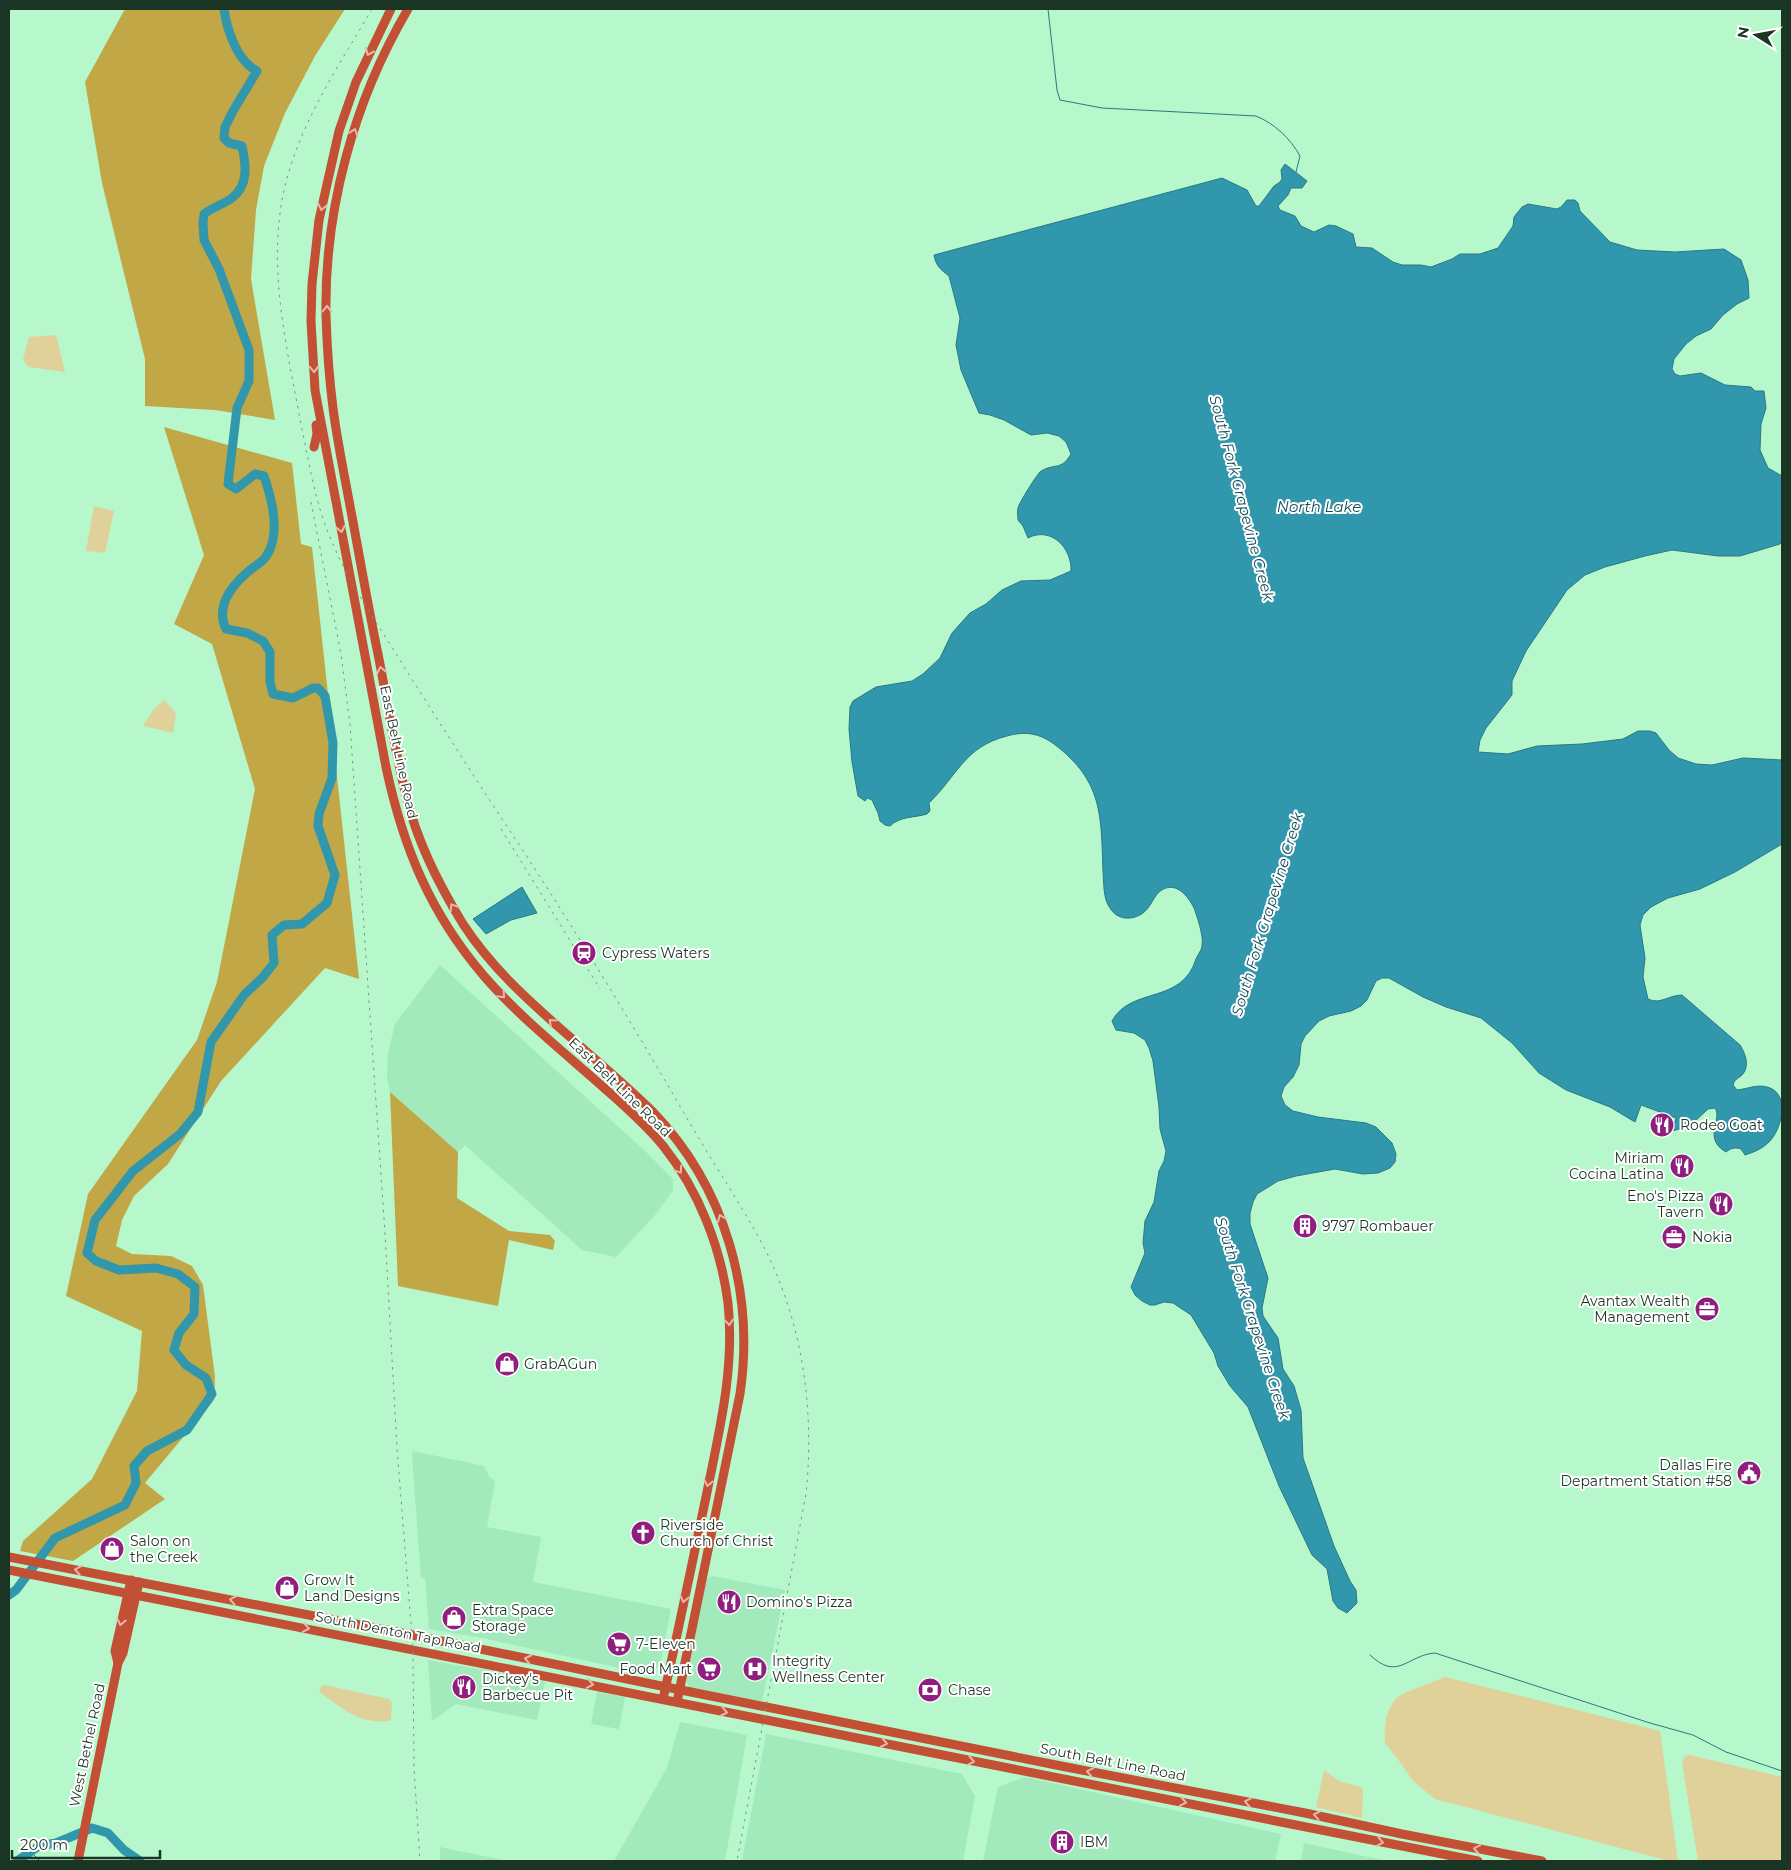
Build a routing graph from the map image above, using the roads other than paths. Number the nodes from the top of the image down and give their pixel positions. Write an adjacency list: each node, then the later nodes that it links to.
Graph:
1 (391, 9): 3 (main road, East Belt Line Road, one-way to 3)
2 (408, 9): 4 (main road, East Belt Line Road, one-way to 2)
3 (334, 152): 4 (main road); 5 (main road, East Belt Line Road, one-way to 5)
4 (346, 154): 7 (main road, East Belt Line Road, one-way to 4)
5 (315, 390): 6 (main road); 8 (main road, East Belt Line Road, one-way to 8)
6 (314, 446)
7 (389, 706): 8 (main road); 10 (main road, East Belt Line Road)
8 (375, 708): 9 (main road, East Belt Line Road)
9 (424, 884): 10 (main road); 12 (main road, East Belt Line Road)
10 (442, 890): 11 (main road, East Belt Line Road, one-way to 10)
11 (480, 948): 12 (main road); 13 (main road, East Belt Line Road, one-way to 11)
12 (470, 958): 14 (main road, East Belt Line Road, one-way to 14)
13 (676, 1140): 14 (main road); 15 (main road, East Belt Line Road, one-way to 13)
14 (665, 1148): 16 (main road, East Belt Line Road, one-way to 16)
15 (735, 1263): 16 (main road); 30 (main road, East Belt Line Road)
16 (721, 1266): 29 (main road, East Belt Line Road, one-way to 29)
17 (9, 1557): 19 (main road, South Denton Tap Road, one-way to 17)
18 (9, 1570): 20 (main road, South Denton Tap Road)
19 (135, 1581): 20 (main road, West Bethel Road); 21 (main road, South Denton Tap Road, one-way to 19)
20 (132, 1594): 22 (main road, South Denton Tap Road); 37 (main road, West Bethel Road)
21 (261, 1606): 22 (main road); 23 (main road, South Denton Tap Road)
22 (258, 1619): 24 (main road, South Denton Tap Road, one-way to 24)
23 (349, 1623): 24 (main road); 25 (main road, South Denton Tap Road)
24 (347, 1636): 26 (main road, South Denton Tap Road)
25 (472, 1647): 26 (main road); 27 (main road, South Denton Tap Road, one-way to 25)
26 (469, 1660): 28 (main road, South Denton Tap Road)
27 (561, 1666): 28 (main road); 29 (main road, South Denton Tap Road)
28 (558, 1678): 31 (main road, South Denton Tap Road, one-way to 31)
29 (666, 1687): 30 (main road, South Denton Tap Road); 31 (main road, East Belt Line Road)
30 (679, 1690): 32 (main road, East Belt Line Road); 33 (main road, South Belt Line Road)
31 (663, 1699): 32 (main road, South Belt Line Road)
32 (677, 1702): 34 (main road, South Belt Line Road, one-way to 34)
33 (788, 1711): 34 (main road); 35 (main road, South Belt Line Road, one-way to 33)
34 (782, 1724): 36 (main road, South Belt Line Road, one-way to 36)
35 (1138, 1781): 36 (main road); 39 (main road, South Belt Line Road, one-way to 35)
36 (1135, 1793): 38 (main road, South Belt Line Road, one-way to 38)
37 (79, 1858)
38 (1478, 1861)
39 (1542, 1861)

